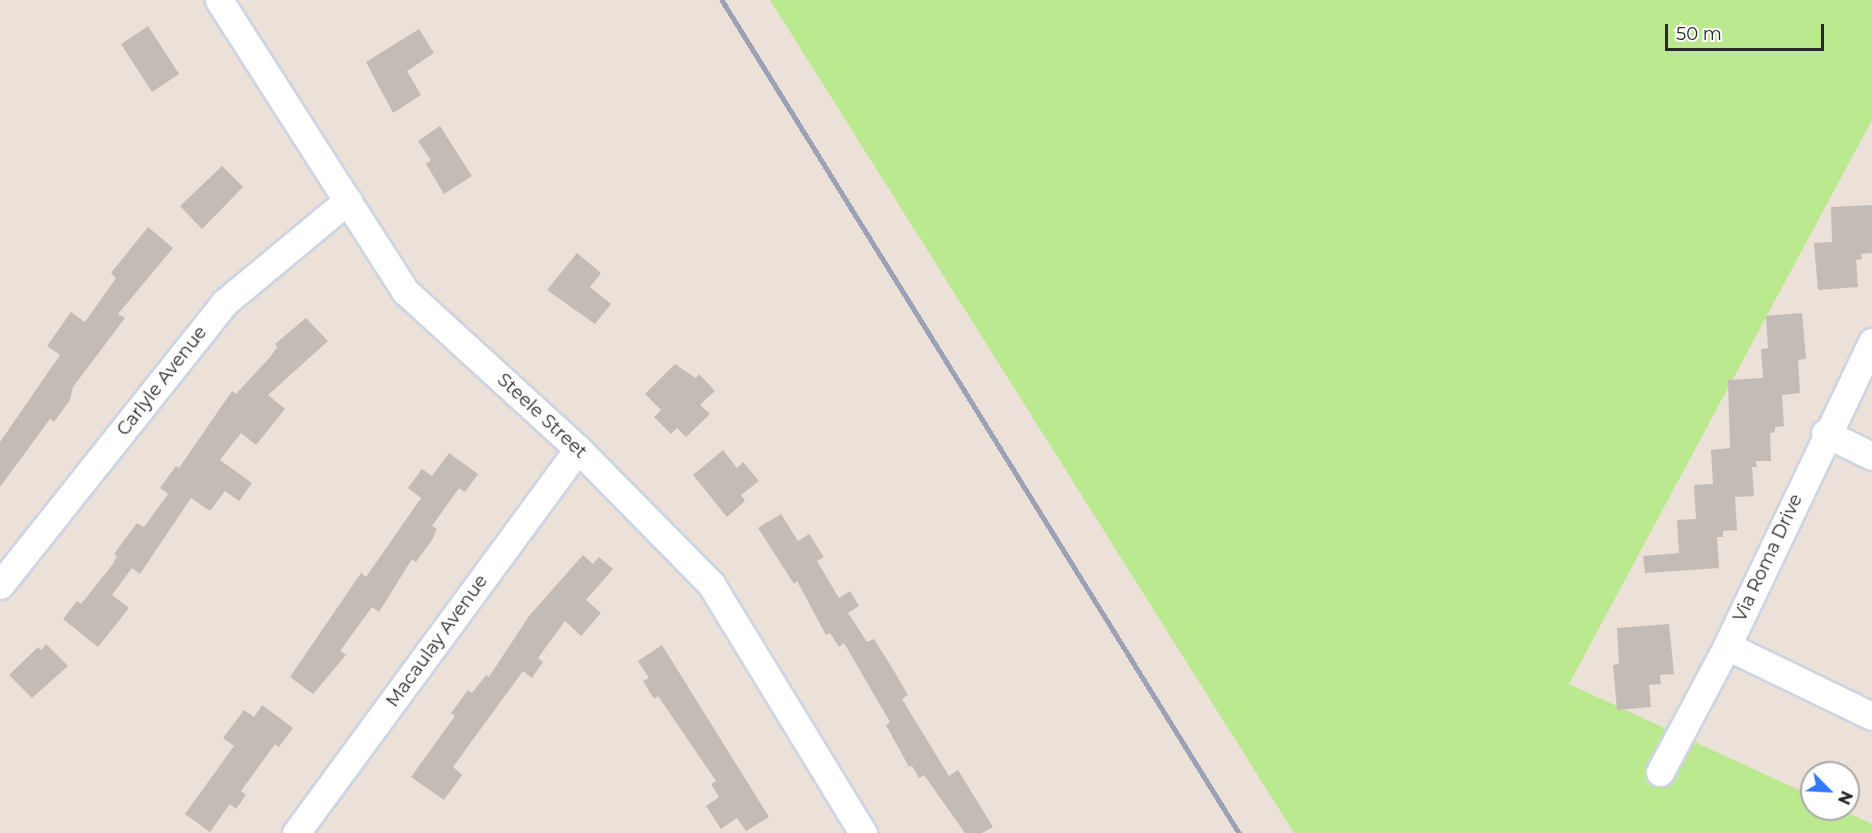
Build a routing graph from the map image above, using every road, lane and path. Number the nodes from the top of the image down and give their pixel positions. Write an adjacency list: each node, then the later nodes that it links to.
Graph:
1 (219, 0): 2 (street, Steele Street)
2 (348, 200): 5 (street, Steele Street); 7 (street, Carlyle Avenue)
3 (1872, 342): 4 (street, Via Roma Drive)
4 (1825, 433): 6 (street); 8 (street, Via Roma Drive)
5 (578, 449): 11 (street, Macaulay Avenue); 12 (street, Steele Street)
6 (1872, 456)
7 (0, 585)
8 (1727, 646): 9 (street); 10 (street, Via Roma Drive)
9 (1872, 716)
10 (1660, 772)
11 (296, 833)
12 (863, 833)

